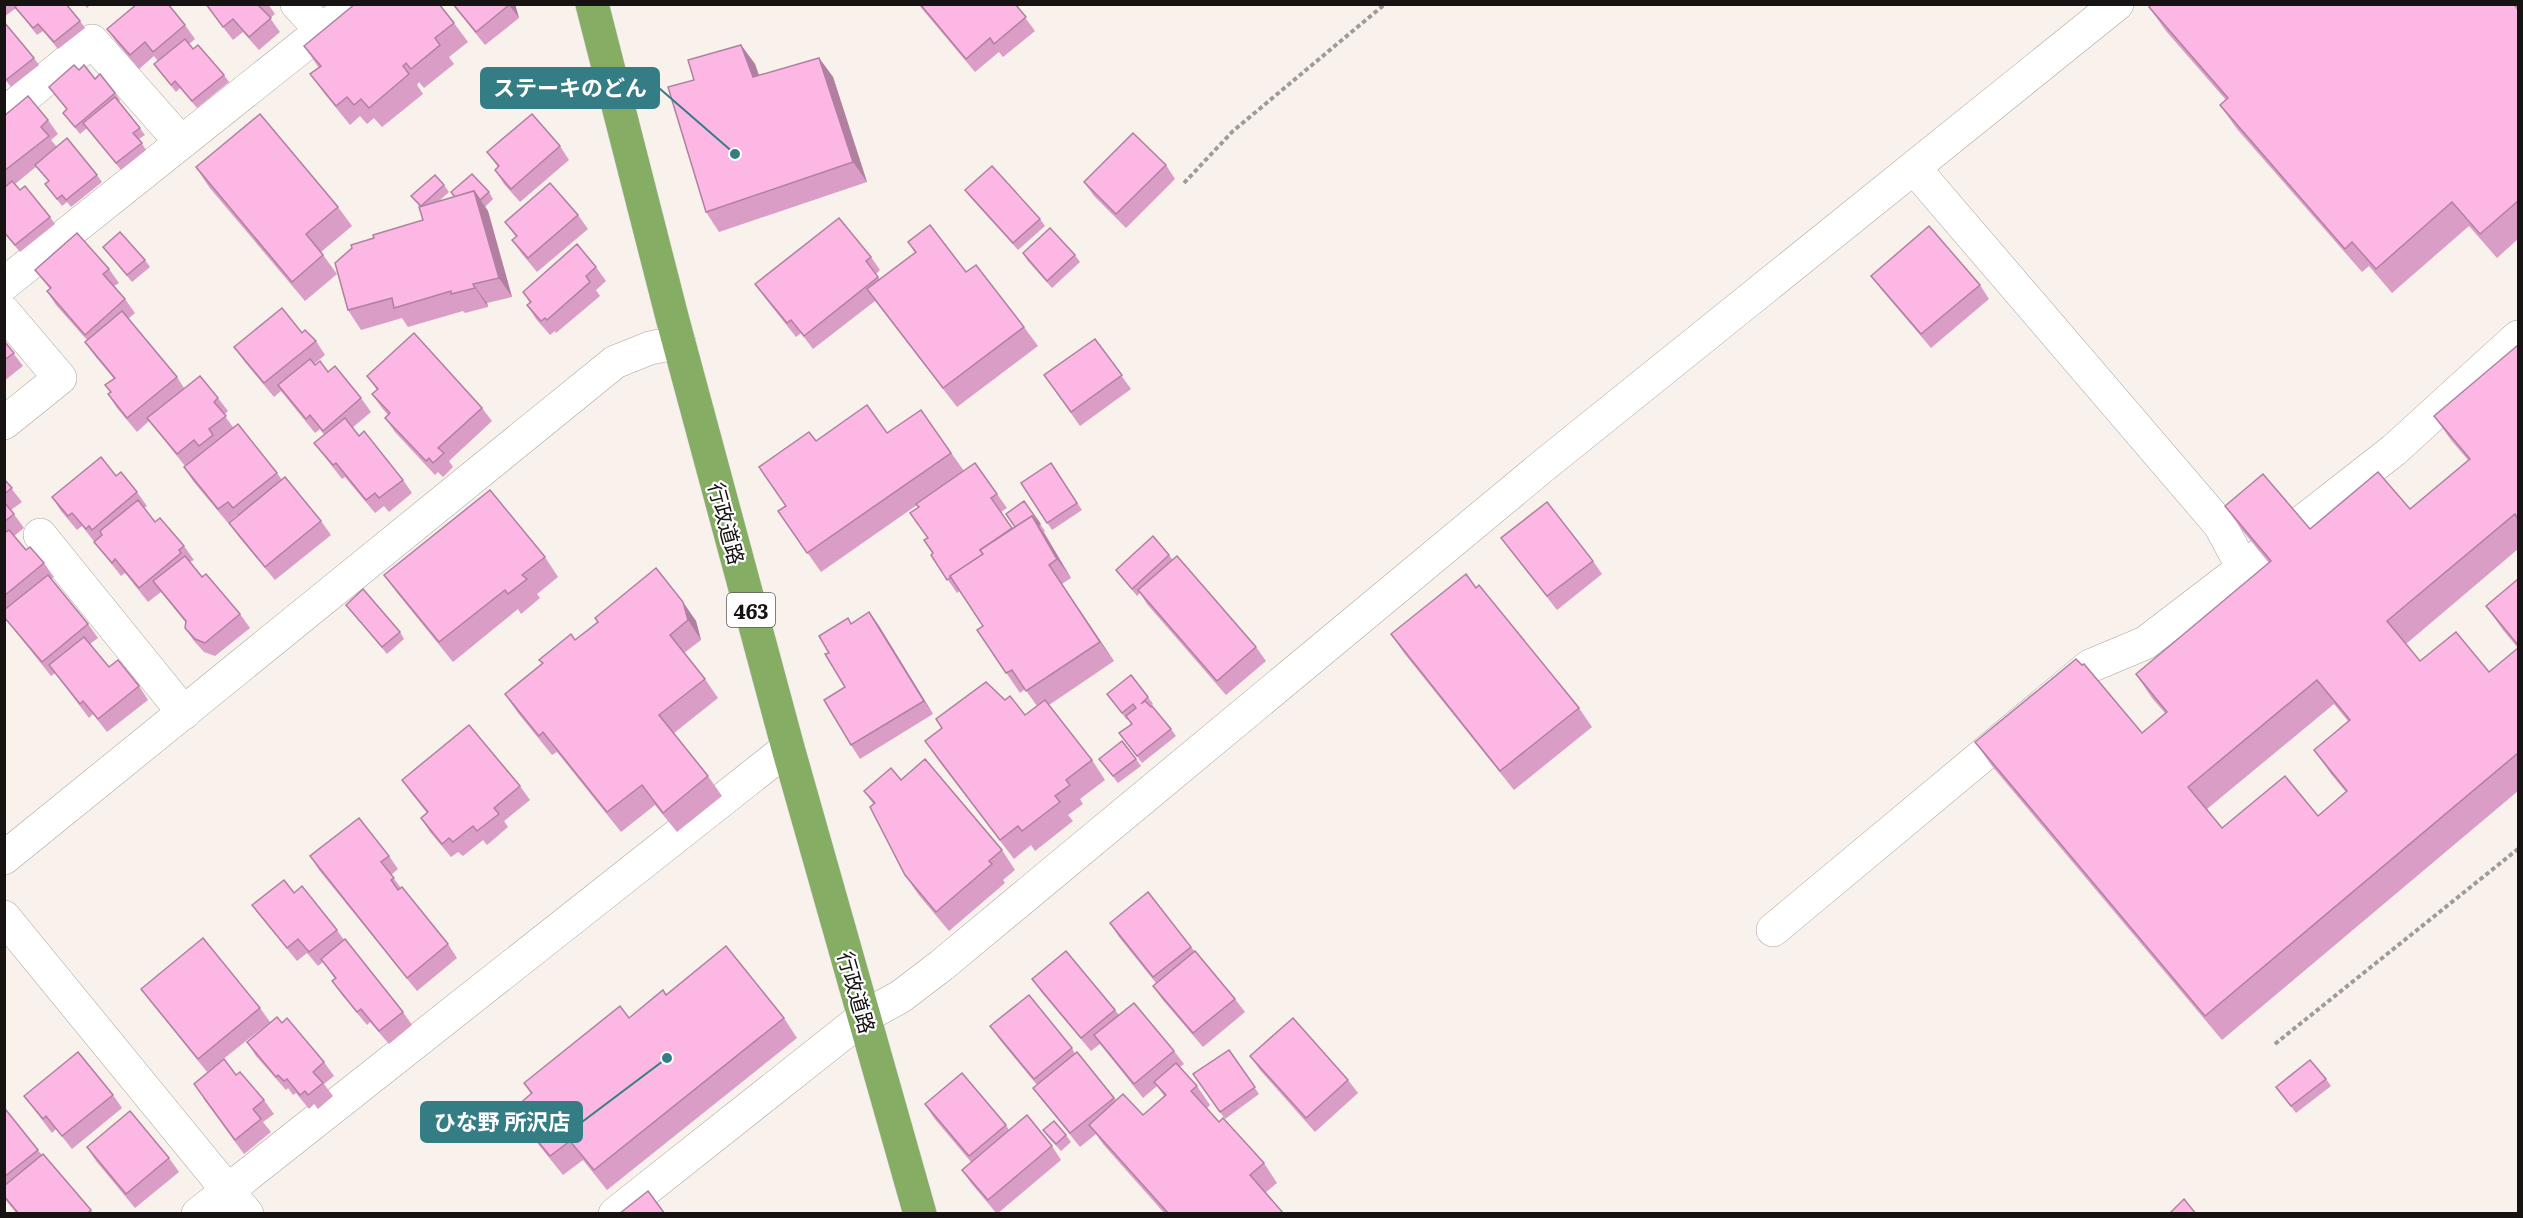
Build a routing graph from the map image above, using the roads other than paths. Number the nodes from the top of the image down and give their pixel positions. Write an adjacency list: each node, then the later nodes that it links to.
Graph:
1 (297, 4): 5 (street)
2 (355, 4): 5 (street)
3 (592, 4): 12 (highway, 行政道路 / 463)
4 (2116, 4): 8 (street)
5 (321, 30): 7 (street)
6 (4, 114): 7 (street)
7 (181, 142): 9 (street)
8 (1914, 168): 15 (street); 21 (street)
9 (4, 284)
10 (4, 312): 13 (street)
11 (2518, 337): 15 (street)
12 (679, 342): 16 (street); 17 (highway, 行政道路 / 463)
13 (4, 423)
14 (39, 536): 16 (street)
15 (2243, 568): 20 (street)
16 (184, 712): 18 (street)
17 (788, 748): 21 (highway, 行政道路 / 463); 22 (street)
18 (4, 858)
19 (4, 917): 22 (street)
20 (1773, 930)
21 (865, 1016): 24 (street); 25 (highway, 行政道路 / 463)
22 (237, 1202): 23 (street)
23 (198, 1214)
24 (615, 1214)
25 (920, 1214)

